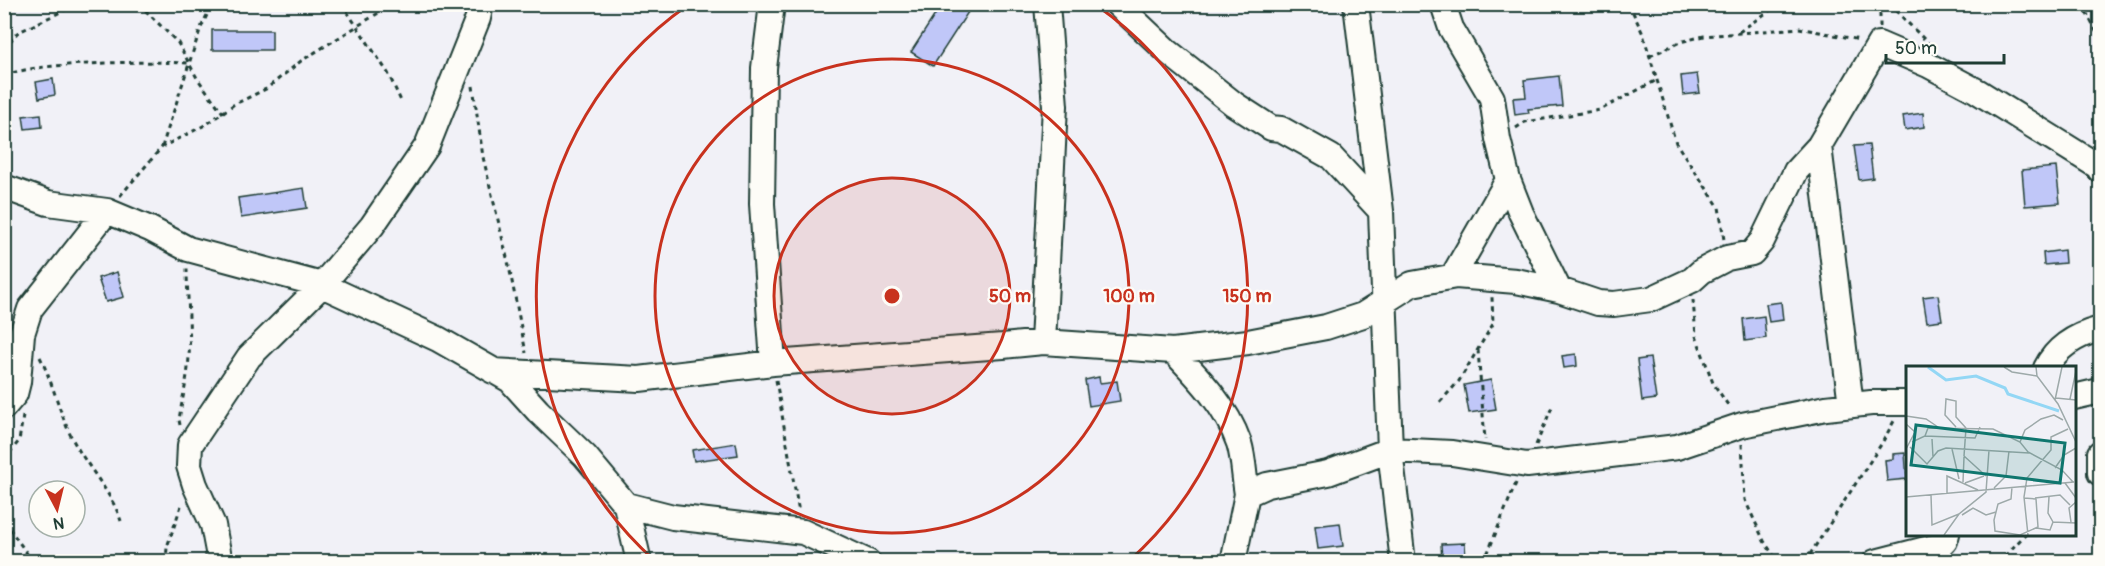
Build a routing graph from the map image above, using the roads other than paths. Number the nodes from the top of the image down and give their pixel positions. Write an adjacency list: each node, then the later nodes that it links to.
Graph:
1 (481, 4): 14 (street)
2 (772, 4): 20 (street)
3 (1047, 4): 18 (street)
4 (1117, 4): 12 (street)
5 (1356, 4): 12 (street)
6 (1443, 4): 9 (street)
7 (1819, 146): 8 (street); 15 (street); 26 (street)
8 (2100, 170)
9 (1508, 180): 13 (street); 15 (street)
10 (4, 187): 11 (street)
11 (107, 211): 14 (street); 27 (street)
12 (1381, 211): 16 (street)
13 (1453, 276): 15 (street); 16 (street)
14 (322, 285): 22 (street); 34 (street)
15 (1558, 290)
16 (1384, 301): 19 (street); 28 (street)
17 (2100, 328): 21 (street)
18 (1043, 342): 19 (street); 20 (street)
19 (1173, 351): 31 (street)
20 (773, 363): 22 (street)
21 (2047, 366)
22 (493, 371): 32 (street)
23 (2100, 392): 24 (street)
24 (2075, 398)
25 (1906, 403): 26 (street)
26 (1851, 405): 28 (street)
27 (4, 408)
28 (1390, 450): 31 (street); 38 (street)
29 (2100, 453): 30 (street)
30 (2100, 473)
31 (1247, 494): 37 (street)
32 (626, 505): 35 (street); 36 (street)
33 (1946, 536): 39 (street)
34 (220, 561)
35 (639, 561)
36 (868, 561)
37 (1233, 561)
38 (1403, 561)
39 (1875, 561)

